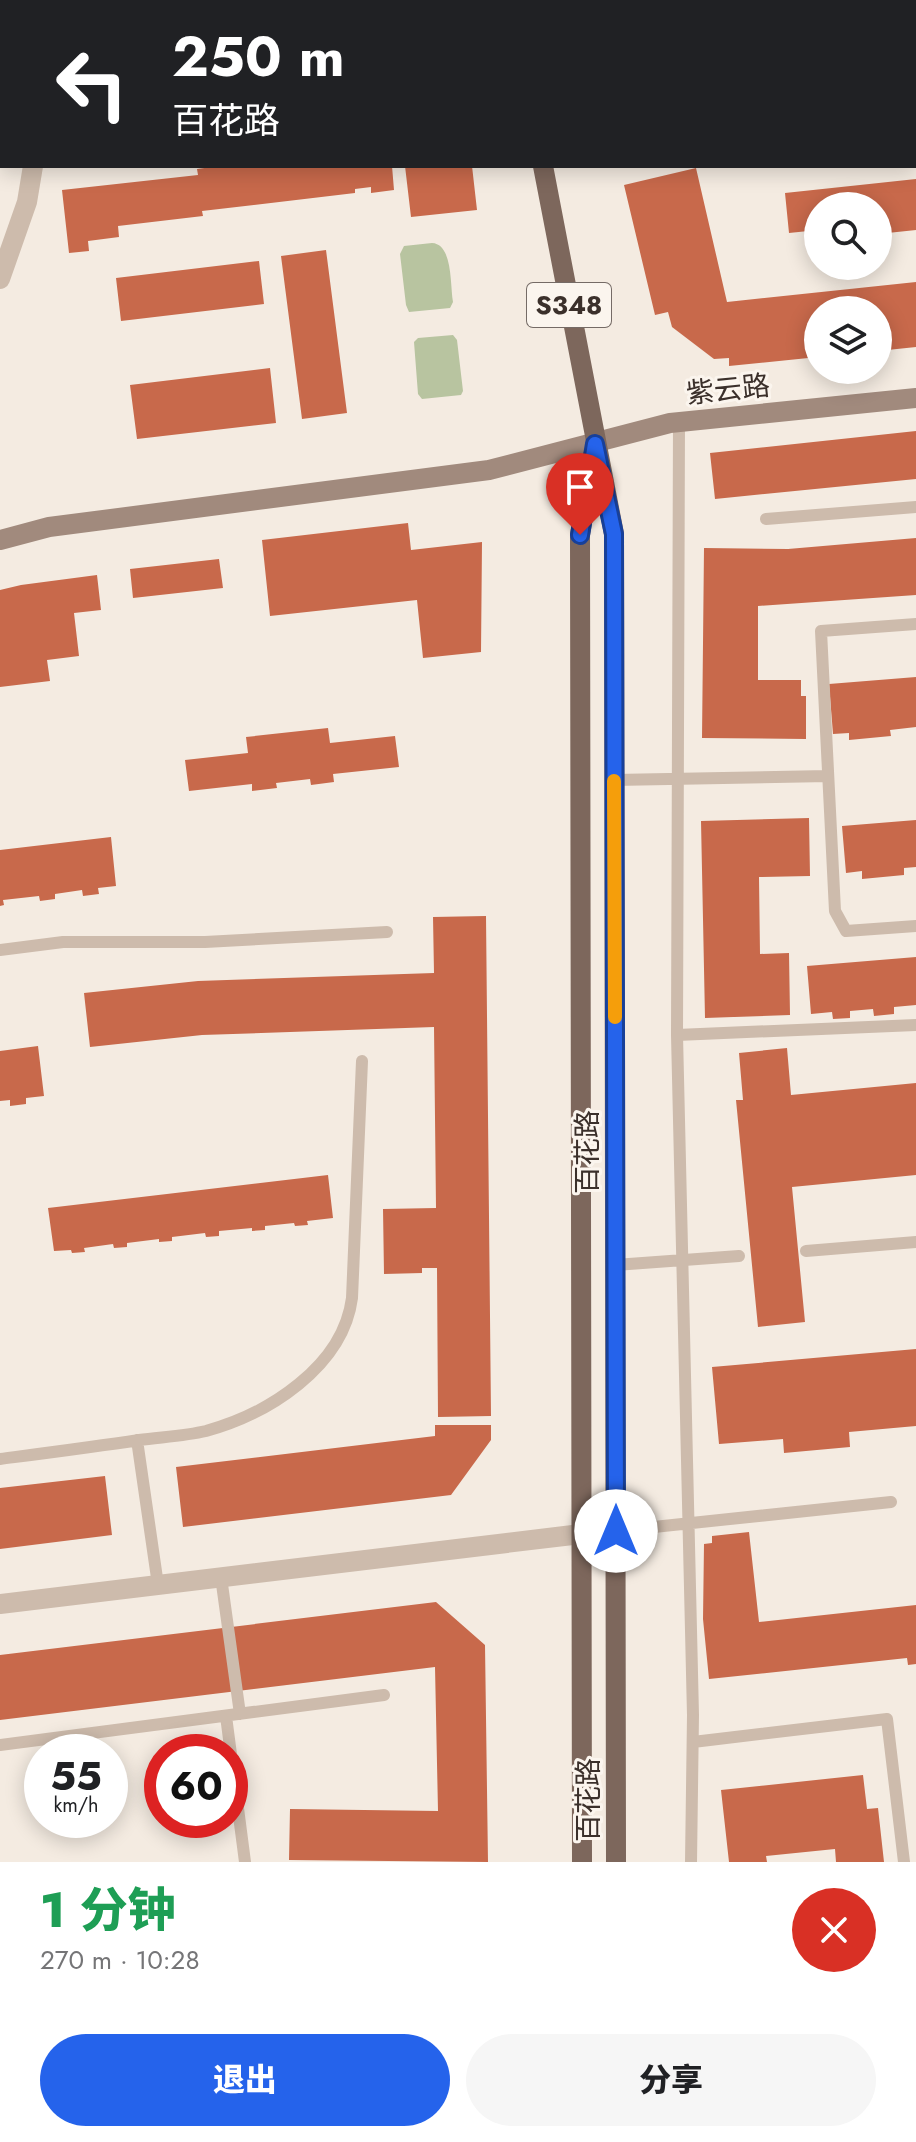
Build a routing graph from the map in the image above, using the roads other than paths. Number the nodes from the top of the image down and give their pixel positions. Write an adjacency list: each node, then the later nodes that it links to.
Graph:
1 (33, 168): 3 (street)
2 (543, 168): 6 (main road, 百花路 / S348)
3 (0, 279)
4 (916, 398): 5 (street, 紫云路)
5 (679, 422): 6 (street, 紫云路); 12 (lane)
6 (595, 444): 9 (street, 紫云路); 13 (main road, 百花路 / S348); 30 (main road, 百花路 / S348)
7 (916, 507): 8 (lane)
8 (766, 519)
9 (0, 540)
10 (916, 624): 11 (lane)
11 (828, 776): 12 (lane); 14 (lane)
12 (678, 779): 13 (lane); 18 (lane)
13 (614, 780): 24 (main road, 百花路 / S348)
14 (916, 926)
15 (387, 932): 16 (lane)
16 (0, 950)
17 (916, 1025): 18 (lane)
18 (677, 1035): 23 (lane)
19 (362, 1061): 25 (lane)
20 (916, 1242): 21 (lane)
21 (806, 1251)
22 (739, 1256): 23 (lane)
23 (682, 1261): 24 (lane); 28 (lane)
24 (615, 1265): 29 (main road, 百花路 / S348)
25 (137, 1440): 26 (lane); 32 (lane)
26 (0, 1459)
27 (891, 1502): 28 (lane)
28 (688, 1524): 29 (lane); 36 (lane)
29 (616, 1531): 40 (main road, 百花路 / S348)
30 (581, 1534): 31 (street); 39 (main road, 百花路 / S348)
31 (221, 1577): 32 (street); 35 (lane)
32 (158, 1585): 33 (street)
33 (0, 1604)
34 (384, 1695): 35 (lane)
35 (233, 1715): 37 (lane); 38 (lane)
36 (693, 1742): 41 (lane); 42 (lane)
37 (0, 1745)
38 (245, 1862)
39 (582, 1862)
40 (616, 1862)
41 (691, 1862)
42 (904, 1862)

